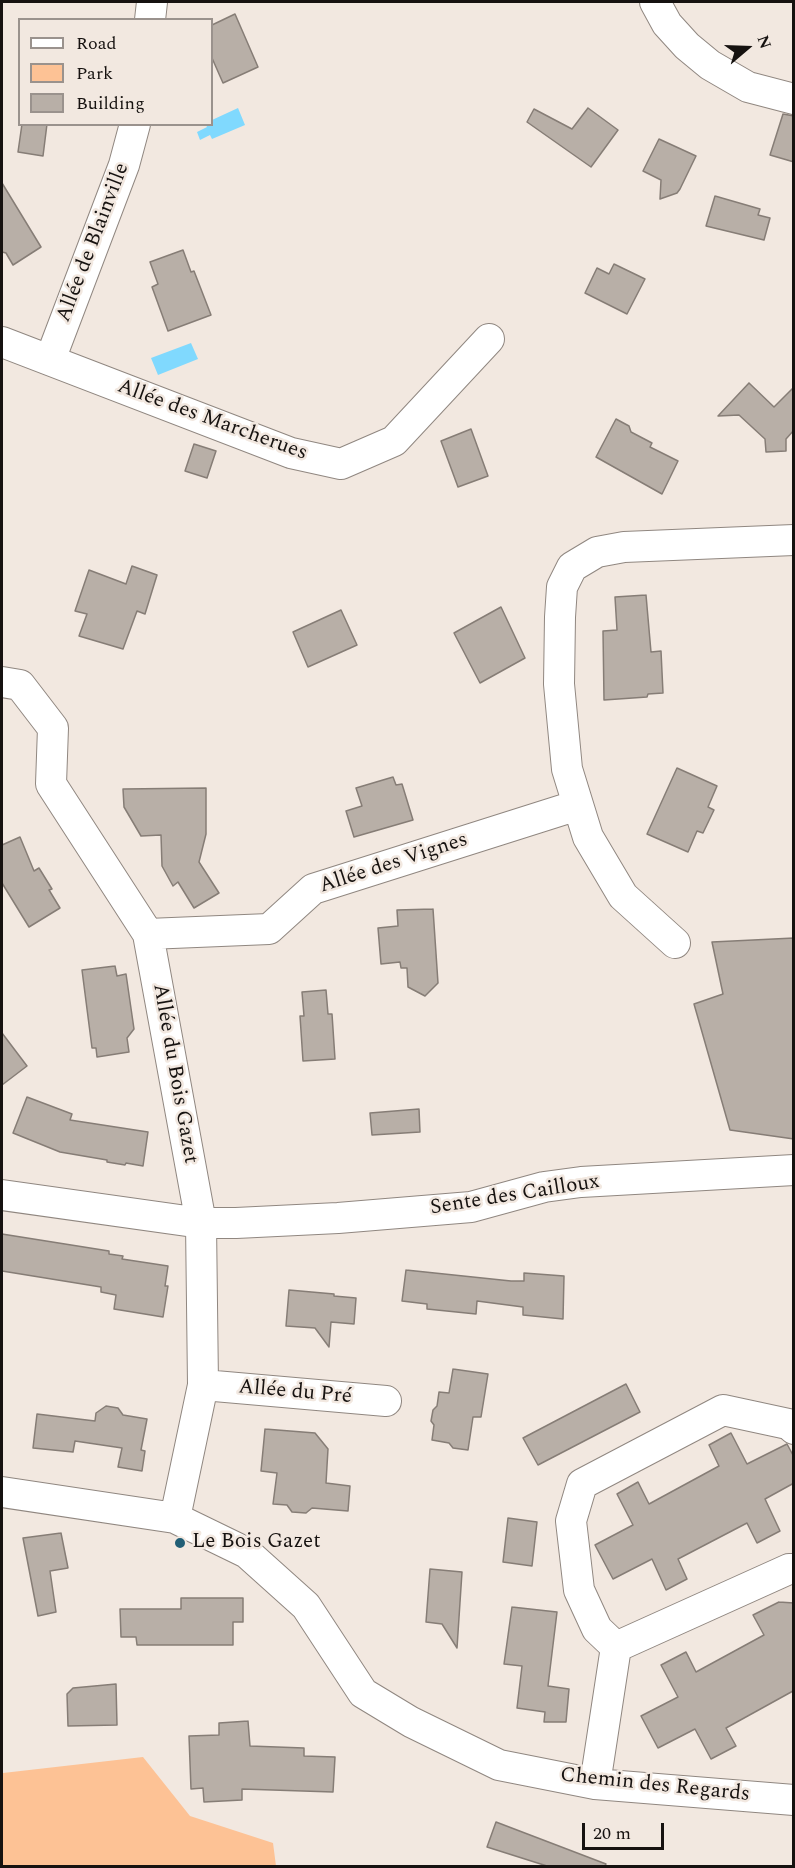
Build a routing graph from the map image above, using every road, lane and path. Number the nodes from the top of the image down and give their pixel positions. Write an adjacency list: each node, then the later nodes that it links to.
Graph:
1 (152, 2): 3 (street)
2 (655, 2): 4 (street)
3 (150, 18)
4 (794, 99)
5 (134, 126): 8 (street, Allée de Blainville)
6 (489, 339): 8 (street, Allée des Marcherues)
7 (2, 342): 8 (street, Allée des Marcherues)
8 (50, 360)
9 (794, 540): 11 (street)
10 (2, 682): 12 (street, Allée du Bois Gazet)
11 (578, 805): 12 (street, Allée des Vignes); 13 (street)
12 (148, 934): 16 (street, Allée du Bois Gazet)
13 (675, 943)
14 (794, 1170): 16 (street, Sente des Cailloux)
15 (2, 1194): 16 (street, Sente des Cailloux)
16 (201, 1223): 17 (street, Allée du Bois Gazet)
17 (203, 1385): 18 (street, Allée du Pré); 21 (street, Allée du Bois Gazet)
18 (386, 1401)
19 (794, 1429): 23 (street)
20 (2, 1492): 21 (street, Chemin des Regards)
21 (175, 1518): 24 (street, Chemin des Regards)
22 (794, 1569): 23 (street)
23 (615, 1647): 24 (street)
24 (595, 1784): 25 (street, Chemin des Regards)
25 (794, 1800)

